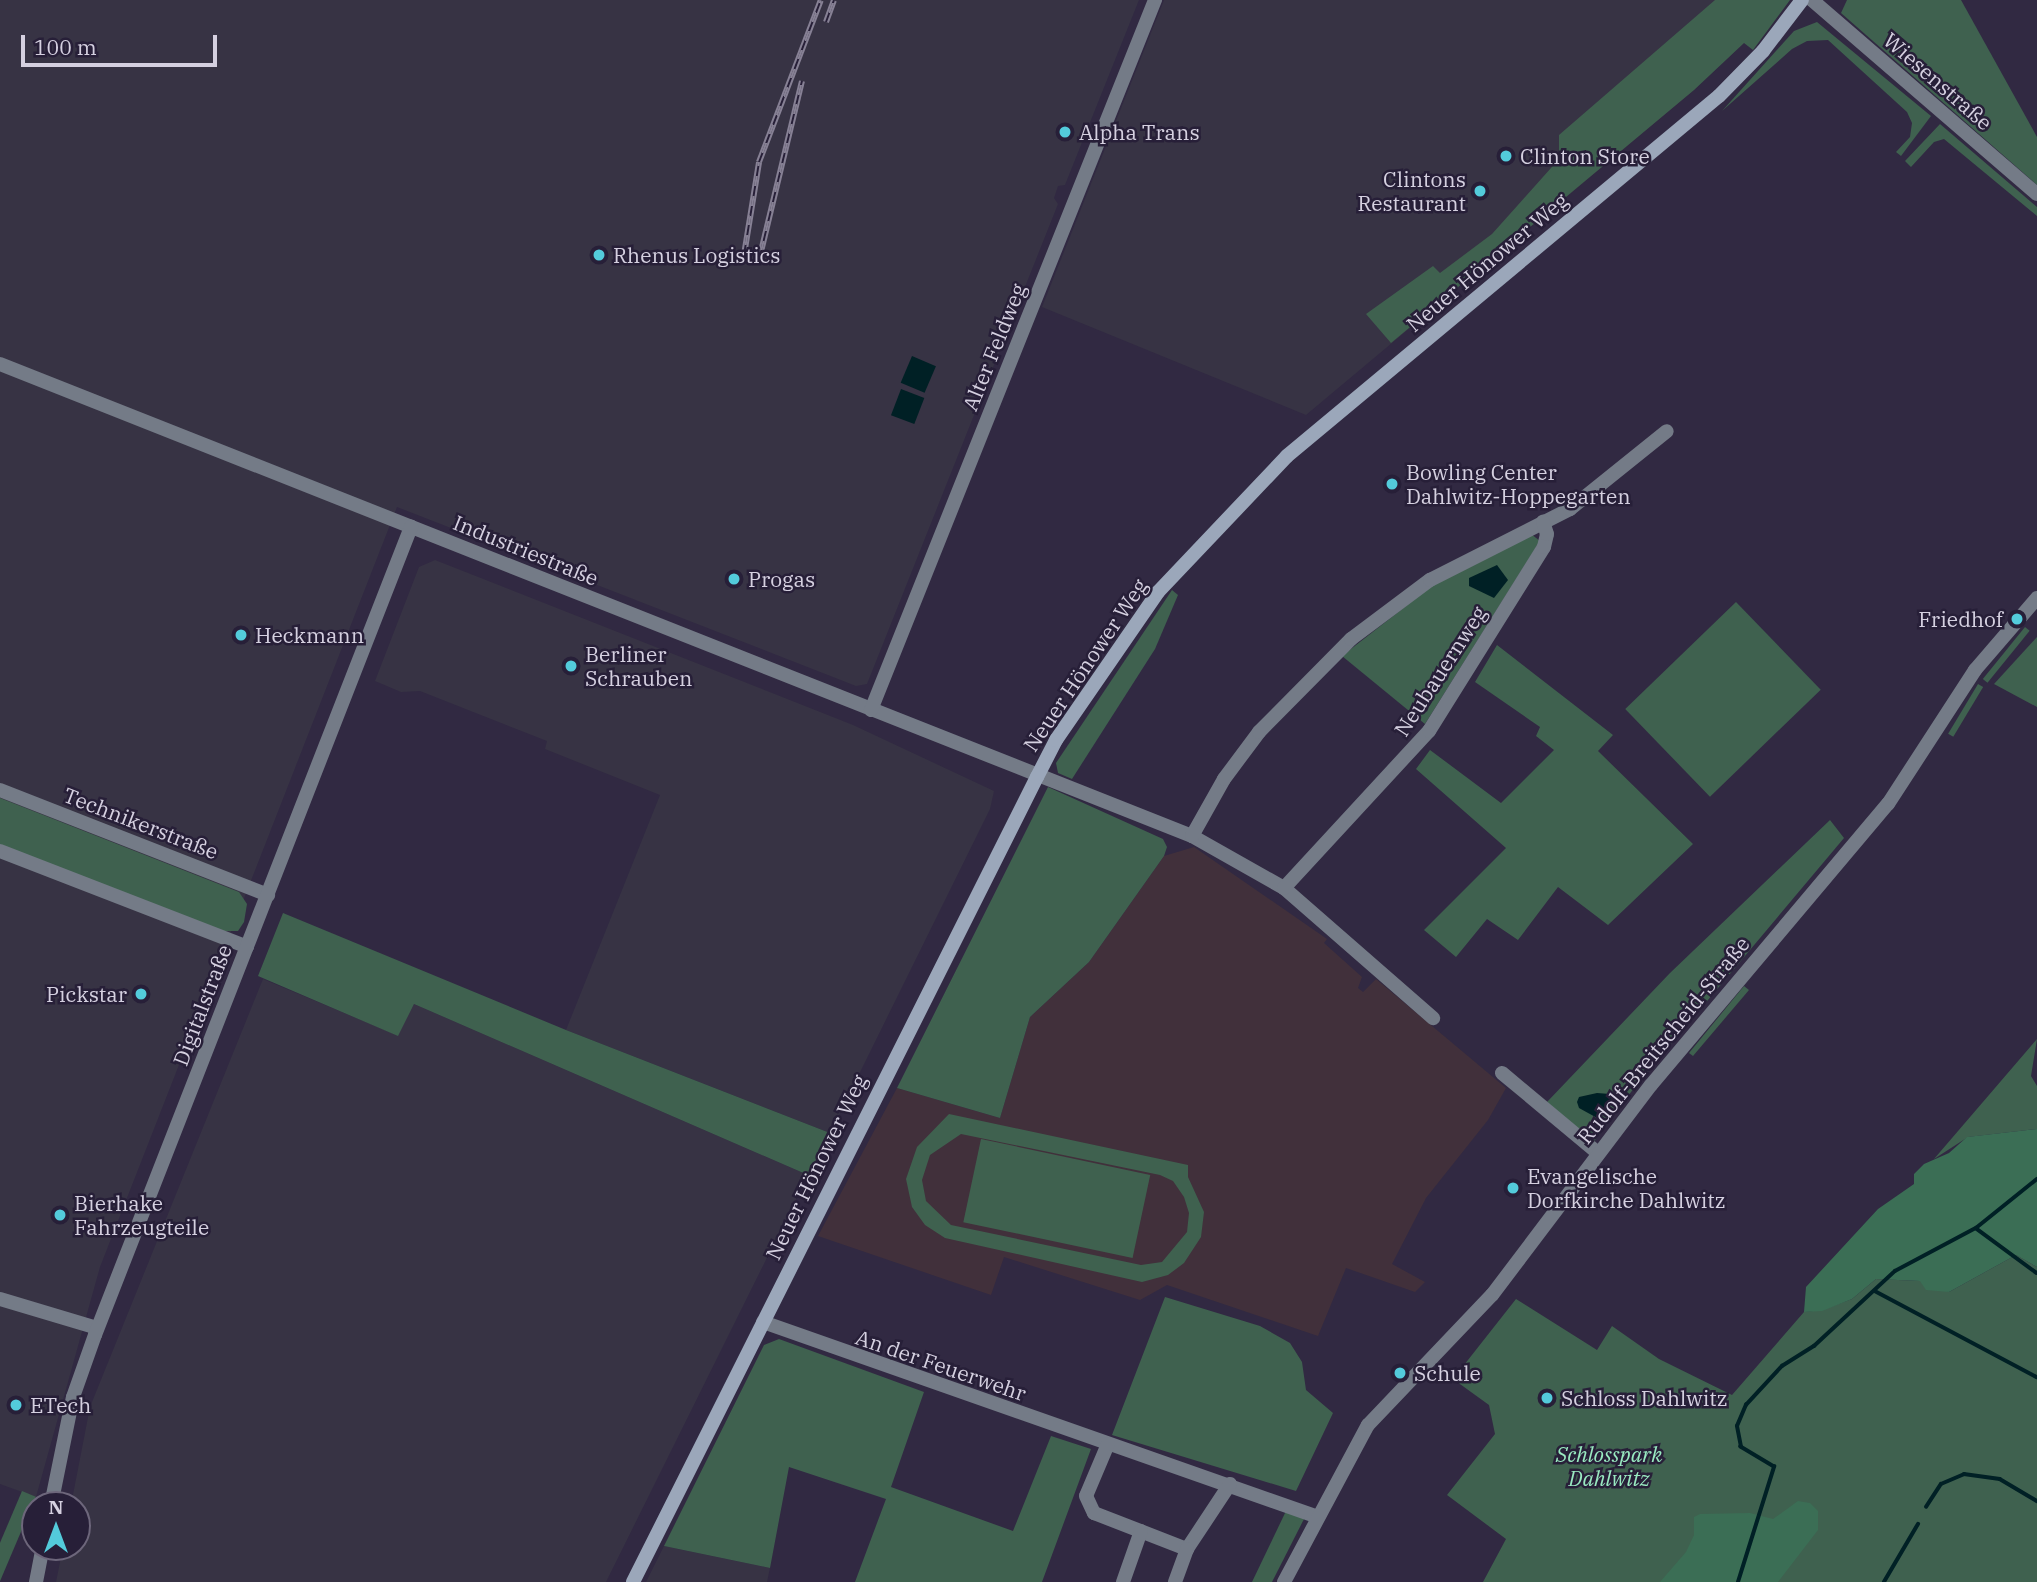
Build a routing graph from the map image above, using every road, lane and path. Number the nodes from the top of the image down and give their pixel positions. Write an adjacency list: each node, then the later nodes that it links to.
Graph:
1 (1155, 0): 10 (street, Alter Feldweg)
2 (1802, 0): 11 (main road, Neuer Hönower Weg)
3 (1812, 0): 4 (street, Wiesenstraße)
4 (2037, 194)
5 (0, 364): 8 (street, Industriestraße)
6 (1667, 431): 7 (street)
7 (1543, 523): 13 (street); 15 (street, Neubauernweg)
8 (411, 527): 10 (street, Industriestraße); 16 (street, Digitalstraße)
9 (2037, 598): 20 (street, Rudolf-Breitscheid-Straße)
10 (871, 710): 11 (street, Industriestraße)
11 (1037, 776): 13 (street, Industriestraße); 22 (main road, Neuer Hönower Weg)
12 (0, 790): 16 (street, Technikerstraße)
13 (1192, 836): 15 (street, Industriestraße)
14 (0, 851): 17 (street)
15 (1284, 888): 18 (street, Industriestraße)
16 (268, 895): 17 (street, Digitalstraße)
17 (247, 947): 23 (street, Digitalstraße)
18 (1433, 1018)
19 (1502, 1073): 20 (street)
20 (1598, 1153): 27 (street, Rudolf-Breitscheid-Straße)
21 (0, 1299): 23 (street)
22 (763, 1322): 24 (street, An der Feuerwehr); 32 (main road, Neuer Hönower Weg)
23 (97, 1328): 26 (street, Digitalstraße)
24 (1108, 1444): 25 (street, An der Feuerwehr); 28 (street)
25 (1230, 1484): 27 (street, An der Feuerwehr); 29 (street)
26 (54, 1491)
27 (1318, 1517): 35 (street, Rudolf-Breitscheid-Straße)
28 (1141, 1531): 29 (street); 33 (street)
29 (1187, 1549): 34 (street)
30 (40, 1561): 31 (street)
31 (36, 1582)
32 (633, 1582)
33 (1123, 1582)
34 (1175, 1582)
35 (1284, 1582)

